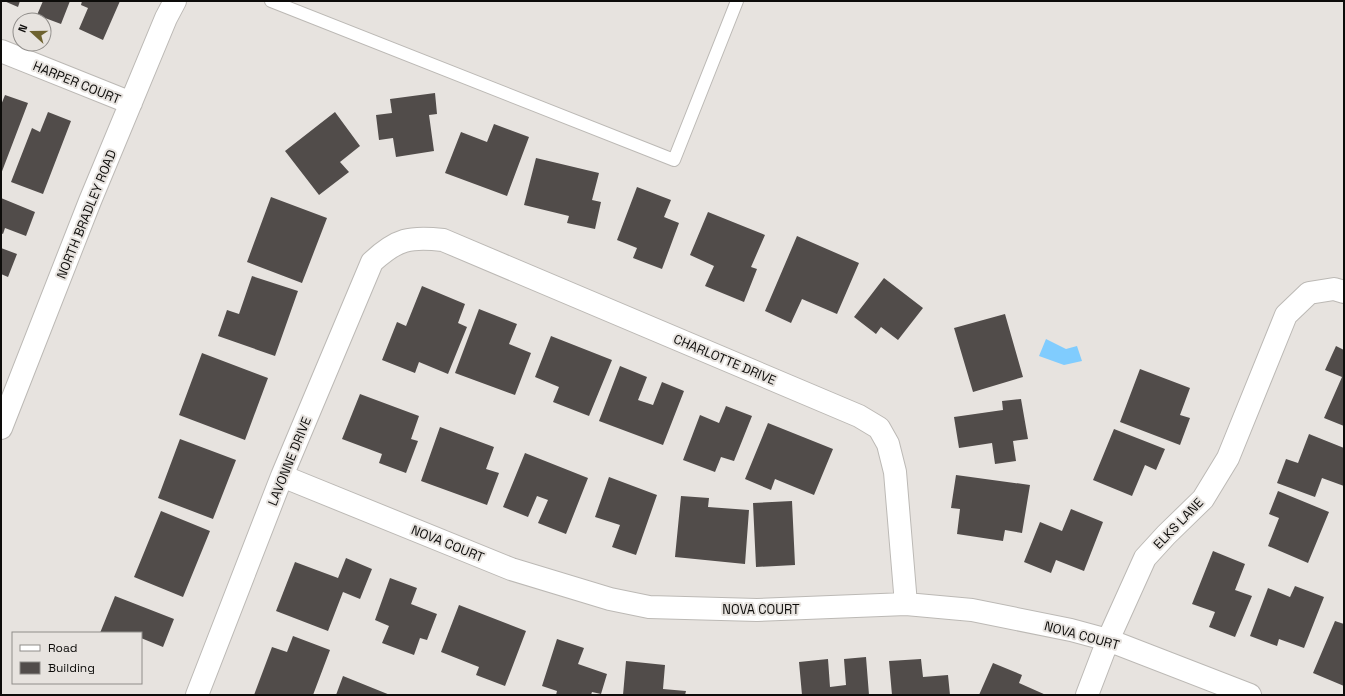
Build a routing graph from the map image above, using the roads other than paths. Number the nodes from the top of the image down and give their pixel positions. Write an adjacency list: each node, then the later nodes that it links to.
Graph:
1 (175, 1): 5 (street, NORTH BRADLEY ROAD)
2 (271, 1): 3 (lane)
3 (737, 1)
4 (1, 51): 5 (street, HARPER COURT)
5 (131, 103): 8 (street, NORTH BRADLEY ROAD)
6 (401, 241): 9 (street, LAVONNE DRIVE); 10 (street, CHARLOTTE DRIVE)
7 (1344, 292): 11 (street, ELKS LANE)
8 (1, 428)
9 (282, 476): 10 (street, NOVA COURT); 12 (street, LAVONNE DRIVE)
10 (906, 604): 11 (street, NOVA COURT)
11 (1108, 640): 13 (street, ELKS LANE); 14 (street, NOVA COURT)
12 (196, 695)
13 (1087, 695)
14 (1250, 695)

